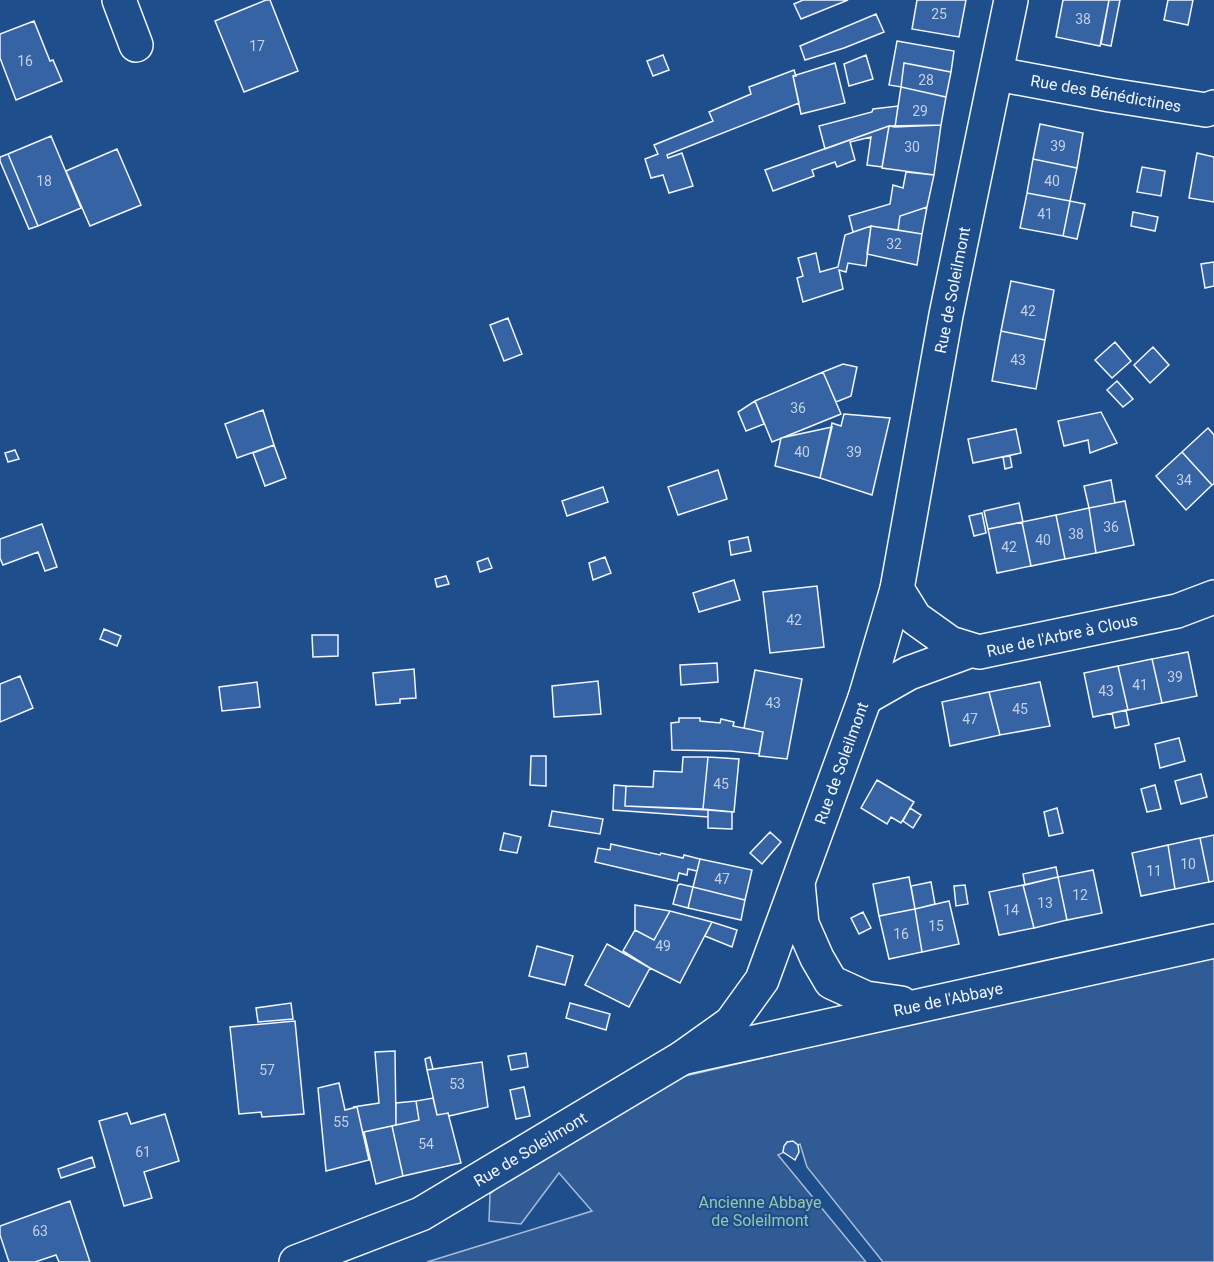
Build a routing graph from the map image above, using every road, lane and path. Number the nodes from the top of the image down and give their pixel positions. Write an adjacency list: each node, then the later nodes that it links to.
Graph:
1 (119, 0): 3 (street)
2 (1011, 0): 4 (street, Rue de Soleilmont)
3 (136, 45)
4 (997, 74): 5 (street, Rue des Bénédictines); 6 (street, Rue de Soleilmont)
5 (1214, 106)
6 (897, 589): 8 (street, Rue de l'Arbre à Clous); 9 (street, Rue de Soleilmont)
7 (1214, 597): 8 (street, Rue de l'Arbre à Clous)
8 (972, 650): 9 (street)
9 (865, 698): 10 (street, Rue de Soleilmont)
10 (798, 883): 12 (street); 13 (street, Rue de Soleilmont)
11 (1214, 941): 12 (street, Rue de l'Abbaye)
12 (918, 1006): 13 (street, Rue de l'Abbaye)
13 (682, 1058): 14 (street, Rue de Soleilmont)
14 (296, 1262)

